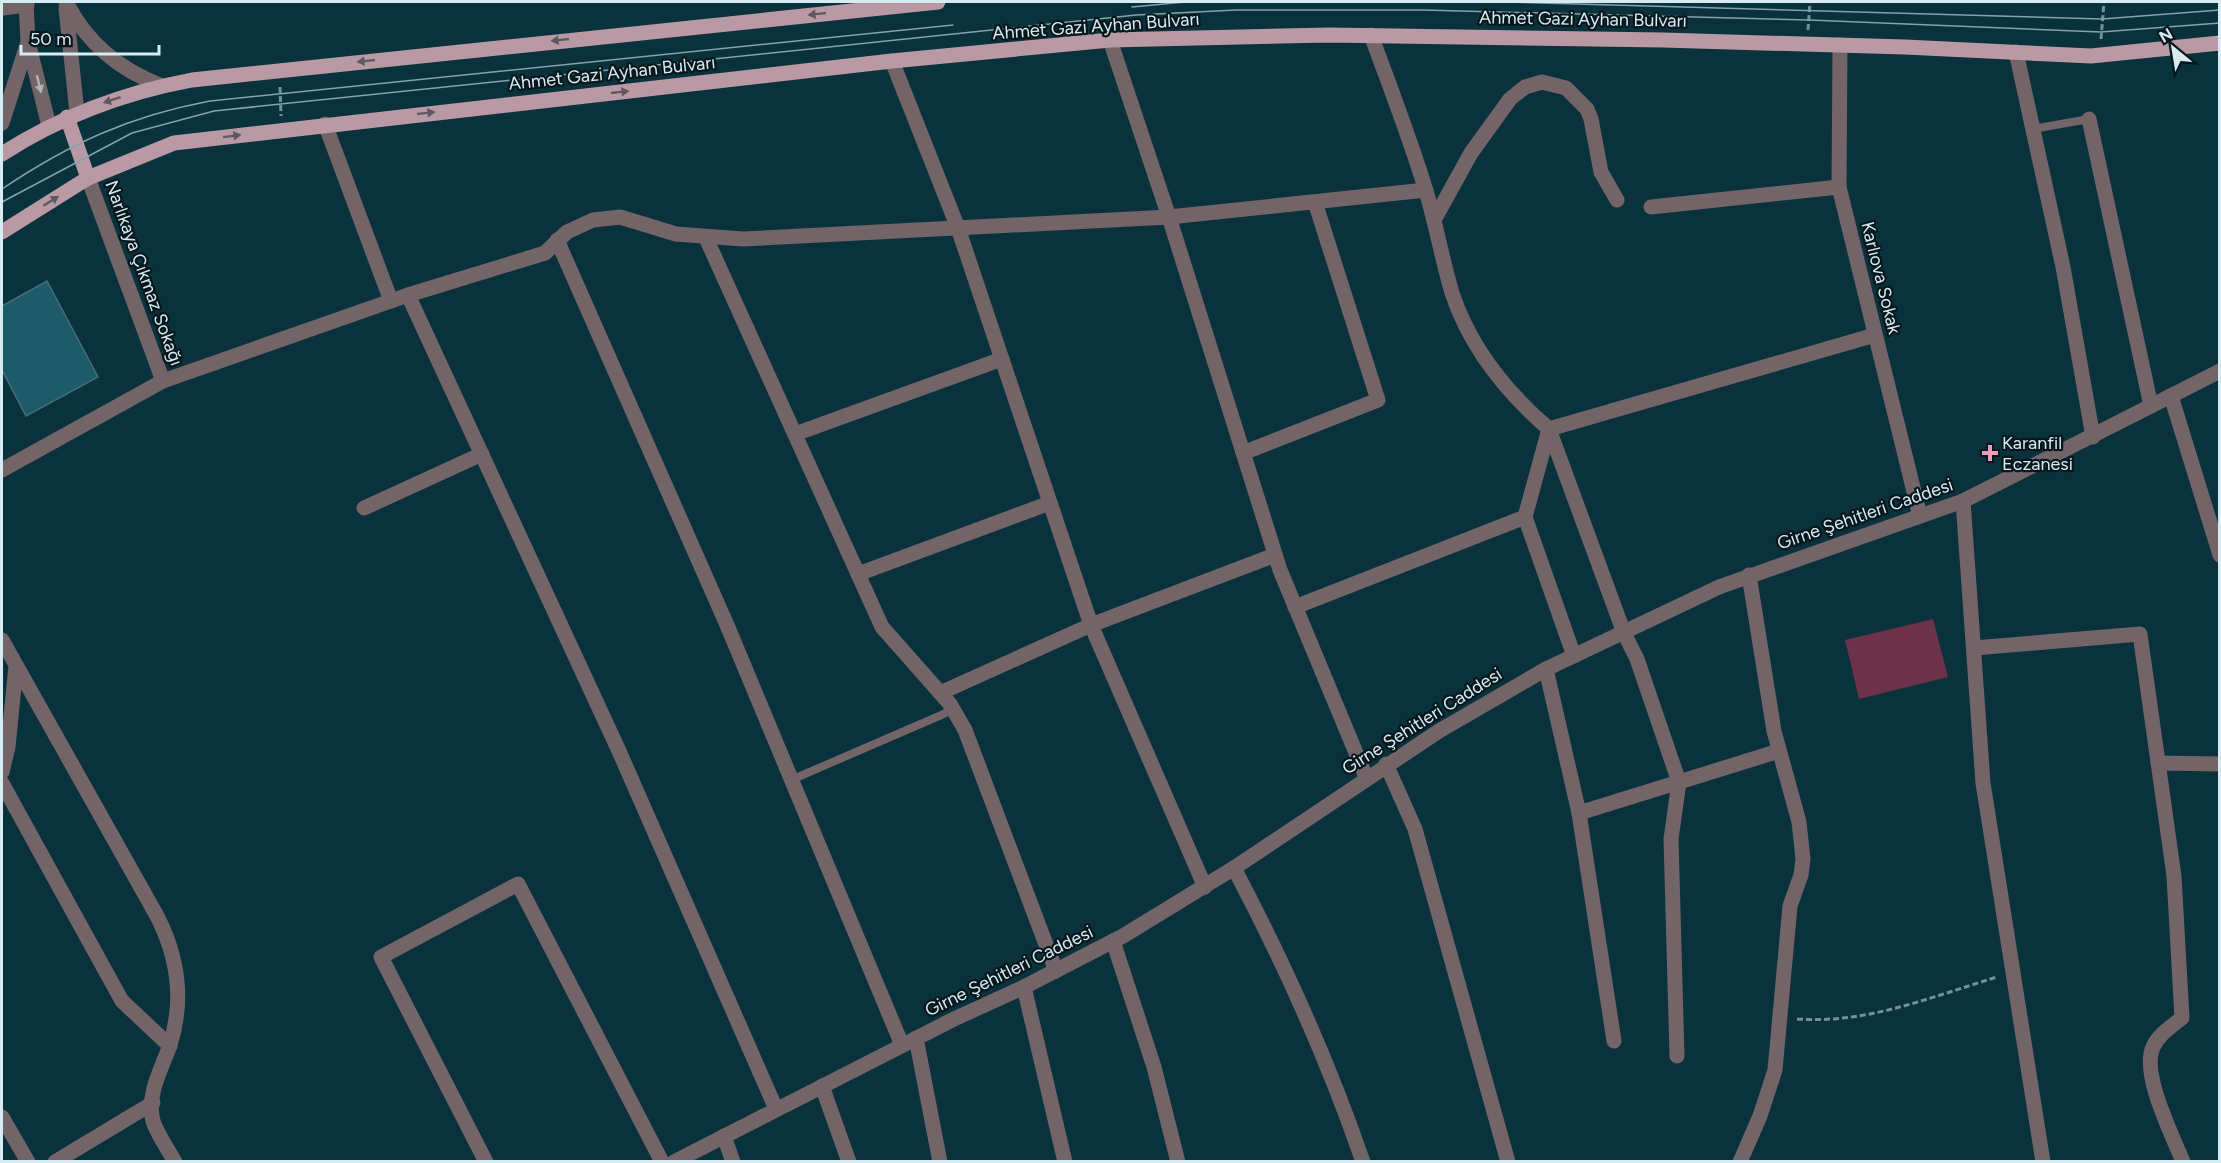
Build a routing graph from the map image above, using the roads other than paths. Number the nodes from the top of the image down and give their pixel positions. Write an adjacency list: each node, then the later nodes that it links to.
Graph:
1 (65, 2): 12 (street); 13 (street)
2 (938, 2): 12 (main road, one-way to 12)
3 (26, 3): 4 (street); 7 (street)
4 (2, 8)
5 (1371, 35): 6 (main road, Ahmet Gazi Ayhan Bulvarı); 9 (main road, Ahmet Gazi Ayhan Bulvarı); 22 (street)
6 (1110, 40): 11 (main road, Ahmet Gazi Ayhan Bulvarı); 26 (street)
7 (28, 42): 15 (street); 17 (street, one-way to 17)
8 (2220, 44): 10 (main road, Ahmet Gazi Ayhan Bulvarı)
9 (1840, 45): 10 (main road, Ahmet Gazi Ayhan Bulvarı); 21 (street, Karlıova Sokak)
10 (2016, 52): 18 (street)
11 (892, 61): 16 (main road, Ahmet Gazi Ayhan Bulvarı, one-way to 11); 28 (street)
12 (162, 86): 13 (main road, one-way to 13)
13 (72, 115): 17 (main road); 20 (main road)
14 (2089, 118): 18 (lane); 39 (street)
15 (2, 123)
16 (325, 124): 20 (main road, Ahmet Gazi Ayhan Bulvarı, one-way to 16); 33 (street)
17 (49, 126): 19 (main road)
18 (2033, 129): 42 (street)
19 (2, 154)
20 (88, 178): 29 (main road, Ahmet Gazi Ayhan Bulvarı, one-way to 20); 37 (street, Narlıkaya Çıkmaz Sokağı)
21 (1839, 187): 25 (street); 34 (street, Karlıova Sokak)
22 (1426, 190): 24 (street); 27 (street)
23 (1617, 200): 27 (street)
24 (1315, 202): 26 (street); 43 (street)
25 (1651, 207)
26 (1169, 217): 28 (street); 43 (street)
27 (1434, 220): 40 (street)
28 (958, 228): 30 (street); 35 (street)
29 (2, 232)
30 (706, 238): 31 (street); 41 (street)
31 (557, 240): 32 (street); 70 (street)
32 (408, 295): 33 (street); 44 (street)
33 (391, 301): 37 (street)
34 (1875, 335): 40 (street); 49 (street, Karlıova Sokak)
35 (1002, 359): 41 (street); 47 (street)
36 (2220, 371): 38 (street, Girne Şehitleri Caddesi)
37 (163, 381): 45 (street)
38 (2171, 396): 39 (street, Girne Şehitleri Caddesi); 52 (street)
39 (2151, 406): 42 (street, Girne Şehitleri Caddesi)
40 (1549, 429): 50 (street); 57 (street)
41 (795, 434): 53 (street)
42 (2092, 437): 46 (street, Girne Şehitleri Caddesi)
43 (1244, 453): 51 (street)
44 (482, 454): 48 (street); 86 (street)
45 (2, 470)
46 (1964, 501): 49 (street, Girne Şehitleri Caddesi); 59 (street)
47 (1050, 503): 53 (street); 56 (street)
48 (364, 508)
49 (1920, 516): 54 (street, Girne Şehitleri Caddesi)
50 (1526, 517): 55 (street); 60 (street)
51 (1275, 555): 55 (street); 56 (street)
52 (2220, 555)
53 (858, 574): 63 (street)
54 (1749, 575): 57 (street, Girne Şehitleri Caddesi); 64 (street)
55 (1295, 607): 69 (street)
56 (1091, 625): 63 (street); 75 (street)
57 (1624, 633): 60 (street, Girne Şehitleri Caddesi); 71 (street)
58 (2, 640): 61 (street)
59 (1974, 648): 65 (street); 103 (street)
60 (1574, 656): 62 (street, Girne Şehitleri Caddesi)
61 (16, 666): 68 (street); 82 (street)
62 (1546, 669): 66 (street, Girne Şehitleri Caddesi); 73 (street)
63 (945, 698): 70 (lane); 77 (street)
64 (1779, 750): 71 (street); 102 (street)
65 (2158, 763): 67 (street); 104 (street)
66 (1386, 764): 69 (street, Girne Şehitleri Caddesi); 101 (street)
67 (2220, 764)
68 (2, 772)
69 (1366, 777): 74 (street, Girne Şehitleri Caddesi)
70 (791, 780): 81 (street)
71 (1679, 782): 73 (street); 83 (street)
72 (2, 783): 82 (street)
73 (1579, 813): 80 (street)
74 (1234, 868): 75 (street, Girne Şehitleri Caddesi); 100 (street)
75 (1205, 887): 76 (street, Girne Şehitleri Caddesi)
76 (1113, 941): 77 (street, Girne Şehitleri Caddesi); 99 (street)
77 (1056, 971): 78 (street, Girne Şehitleri Caddesi)
78 (1024, 987): 79 (street, Girne Şehitleri Caddesi); 98 (street)
79 (916, 1038): 81 (street, Girne Şehitleri Caddesi); 97 (street)
80 (1614, 1041)
81 (902, 1045): 84 (street, Girne Şehitleri Caddesi)
82 (170, 1046): 85 (street)
83 (1677, 1056)
84 (822, 1086): 86 (street, Girne Şehitleri Caddesi); 96 (street)
85 (153, 1103): 90 (street); 91 (street)
86 (776, 1109): 88 (street, Girne Şehitleri Caddesi)
87 (2, 1117): 89 (street)
88 (724, 1136): 94 (street, Girne Şehitleri Caddesi); 95 (street)
89 (28, 1161)
90 (55, 1161)
91 (175, 1161)
92 (486, 1161): 93 (street)
93 (662, 1161)
94 (674, 1161)
95 (733, 1161)
96 (849, 1161)
97 (940, 1161)
98 (1065, 1161)
99 (1178, 1161)
100 (1363, 1161)
101 (1508, 1161)
102 (1740, 1161)
103 (2043, 1161)
104 (2183, 1161)

